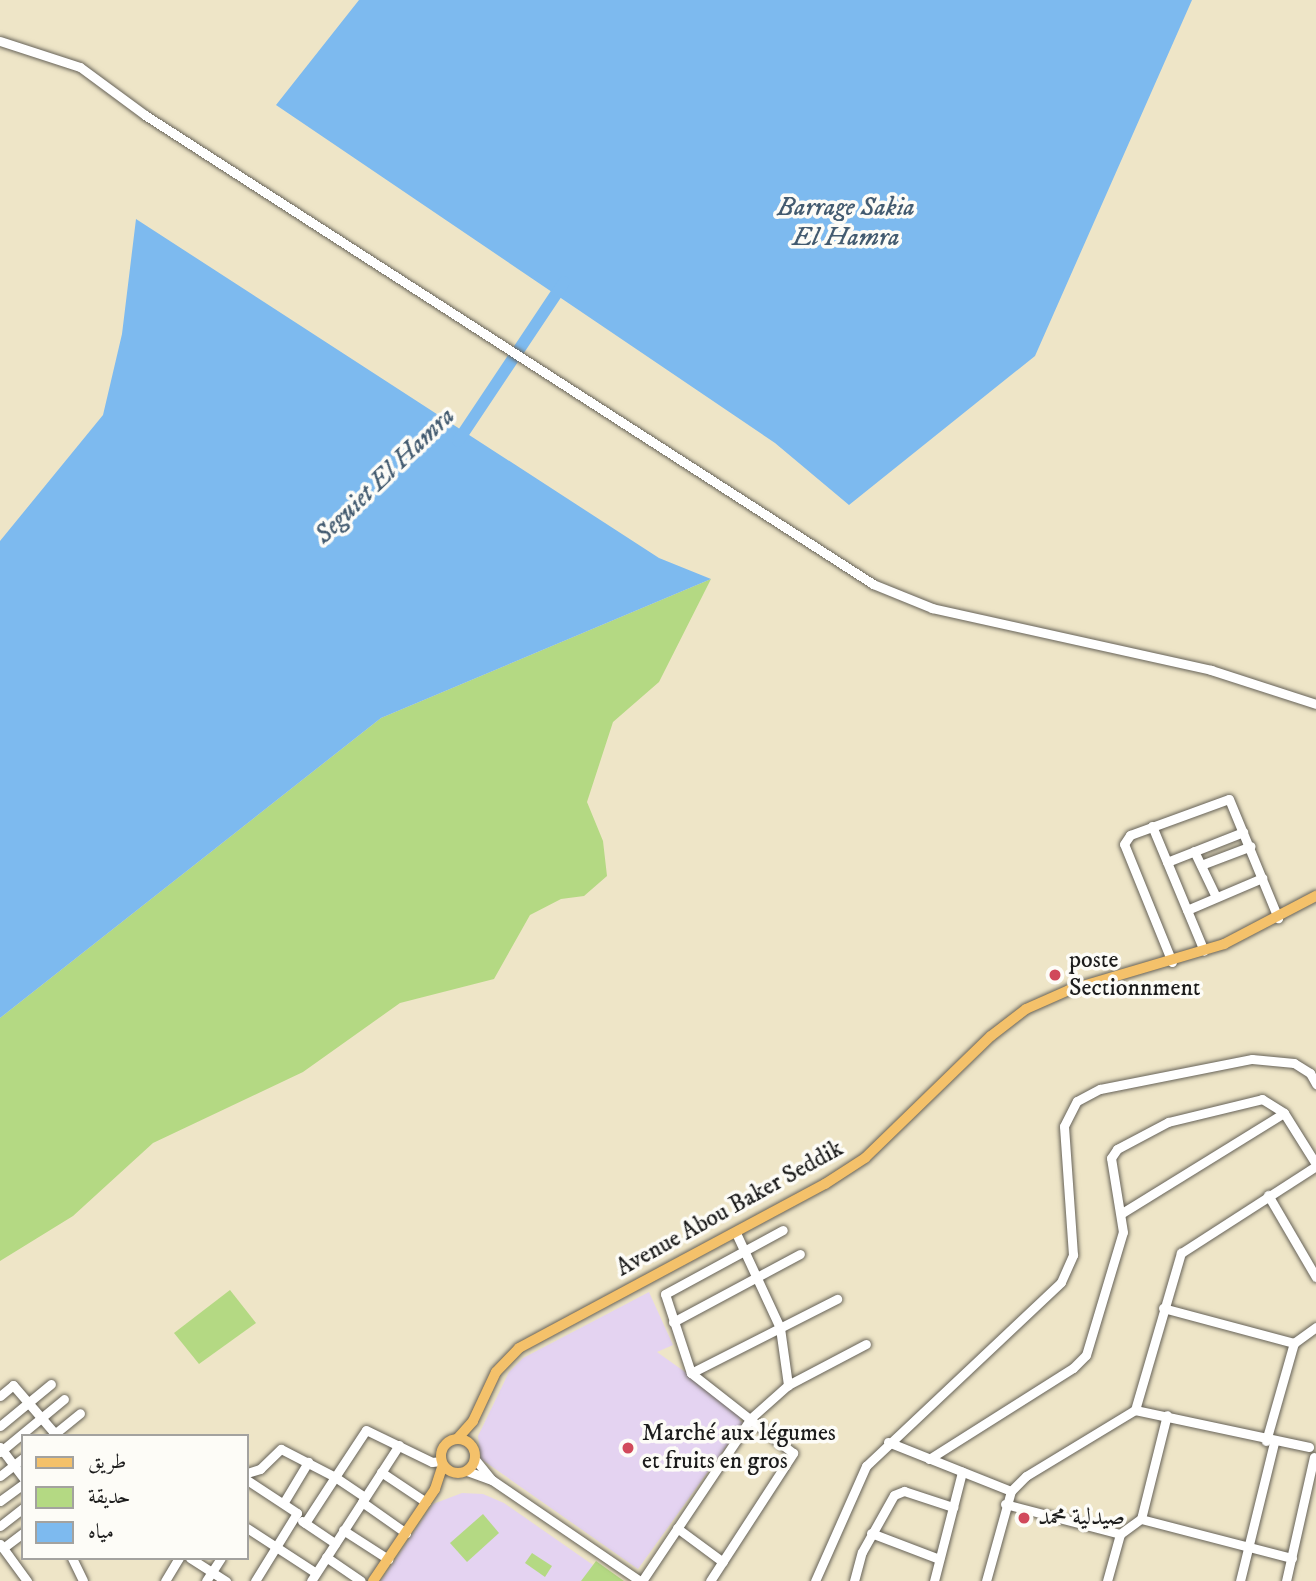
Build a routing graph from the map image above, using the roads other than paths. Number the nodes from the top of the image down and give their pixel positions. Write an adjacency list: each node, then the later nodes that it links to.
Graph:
1 (0, 41): 2 (street)
2 (1316, 704)
3 (1152, 826): 4 (street); 7 (street); 15 (street)
4 (1243, 832): 5 (street); 6 (street)
5 (1251, 846): 8 (street); 9 (street)
6 (1194, 851): 7 (street); 8 (street)
7 (1167, 862): 12 (street)
8 (1201, 865): 11 (street)
9 (1262, 878): 11 (street); 13 (street)
10 (1316, 896): 13 (main road, Avenue Abou Baker Seddik)
11 (1216, 897): 12 (street)
12 (1186, 909): 14 (street)
13 (1278, 918): 14 (main road, Avenue Abou Baker Seddik)
14 (1204, 951): 15 (main road, Avenue Abou Baker Seddik)
15 (1171, 962): 22 (main road, Avenue Abou Baker Seddik)
16 (1316, 1084): 51 (street)
17 (1284, 1113): 18 (street); 20 (street); 20 (street)
18 (1316, 1165): 19 (street)
19 (1268, 1195): 26 (street); 28 (street)
20 (1122, 1213): 57 (street)
21 (783, 1230): 23 (street)
22 (736, 1233): 23 (street); 45 (main road, Avenue Abou Baker Seddik)
23 (746, 1250): 25 (street); 29 (street)
24 (800, 1254): 25 (street)
25 (758, 1276): 29 (street); 30 (street)
26 (1316, 1277)
27 (838, 1299): 30 (street)
28 (1163, 1308): 32 (street); 40 (street)
29 (673, 1322): 34 (street)
30 (780, 1328): 34 (street); 36 (street)
31 (1315, 1331): 32 (street)
32 (1294, 1343): 50 (street)
33 (866, 1344): 36 (street)
34 (691, 1373): 44 (street)
35 (51, 1384): 39 (street)
36 (788, 1385): 44 (street)
37 (0, 1395): 39 (street)
38 (64, 1399): 43 (street)
39 (29, 1404): 43 (street); 46 (street)
40 (1135, 1410): 42 (street); 73 (street)
41 (80, 1413): 48 (street)
42 (1167, 1415): 50 (street); 82 (street)
43 (41, 1418): 47 (street); 54 (street)
44 (751, 1418): 85 (street); 104 (street)
45 (473, 1421): 49 (main road, Avenue Abou Baker Seddik); 55 (main road, Avenue Abou Baker Seddik)
46 (0, 1426)
47 (53, 1434)
48 (55, 1434)
49 (457, 1439): 55 (main road); 60 (main road, Avenue Abou Baker Seddik)
50 (1270, 1442): 52 (street); 95 (street)
51 (888, 1443): 57 (street); 117 (street)
52 (1312, 1444): 56 (street)
53 (399, 1445): 60 (street); 62 (street); 68 (street)
54 (1, 1450): 61 (street)
55 (473, 1453): 63 (main road); 69 (street)
56 (1315, 1457): 97 (street)
57 (929, 1459): 64 (street)
58 (21, 1460): 61 (street)
59 (308, 1462): 65 (street); 68 (street); 76 (street)
60 (442, 1463): 63 (main road); 72 (main road)
61 (14, 1465): 66 (street); 67 (street)
62 (381, 1472): 74 (street); 77 (street)
63 (461, 1472): 69 (street); 72 (main road)
64 (962, 1472): 73 (street); 79 (street)
65 (248, 1473)
66 (21, 1475)
67 (0, 1476)
68 (334, 1477): 74 (street); 83 (street)
69 (492, 1480): 115 (street)
70 (248, 1481): 76 (street)
71 (21, 1486): 75 (street)
72 (435, 1489): 77 (main road)
73 (1011, 1490): 78 (street)
74 (363, 1499): 87 (street); 88 (street)
75 (0, 1502)
76 (284, 1502): 81 (street)
77 (426, 1502): 88 (main road)
78 (1005, 1504): 91 (street); 120 (street)
79 (953, 1507): 89 (street); 99 (street)
80 (21, 1510): 84 (street)
81 (296, 1517): 83 (street); 94 (street)
82 (1141, 1519): 91 (street); 95 (street)
83 (305, 1523): 92 (street)
84 (0, 1527)
85 (677, 1528): 104 (street); 115 (street)
86 (248, 1529): 94 (street)
87 (343, 1530): 92 (street); 98 (street)
88 (405, 1533): 98 (main road)
89 (871, 1533): 99 (street); 118 (street)
90 (21, 1534): 93 (street)
91 (1120, 1534): 121 (street)
92 (335, 1543): 96 (street)
93 (1, 1546): 107 (street)
94 (277, 1548): 106 (street); 112 (street)
95 (1249, 1548): 97 (street); 122 (street)
96 (326, 1557): 106 (street); 113 (street)
97 (1292, 1558): 123 (street)
98 (388, 1559): 114 (main road)
99 (939, 1559): 119 (street)
100 (73, 1560): 108 (street)
101 (178, 1560): 109 (street)
102 (193, 1560): 105 (street)
103 (220, 1560): 105 (street)
104 (723, 1562): 116 (street)
105 (212, 1572): 110 (street); 111 (street)
106 (313, 1577)
107 (27, 1581)
108 (83, 1581)
109 (165, 1581)
110 (206, 1581)
111 (226, 1581)
112 (255, 1581)
113 (361, 1581)
114 (373, 1581)
115 (641, 1581)
116 (710, 1581)
117 (815, 1581)
118 (854, 1581)
119 (934, 1581)
120 (986, 1581)
121 (1107, 1581)
122 (1240, 1581)
123 (1286, 1581)

